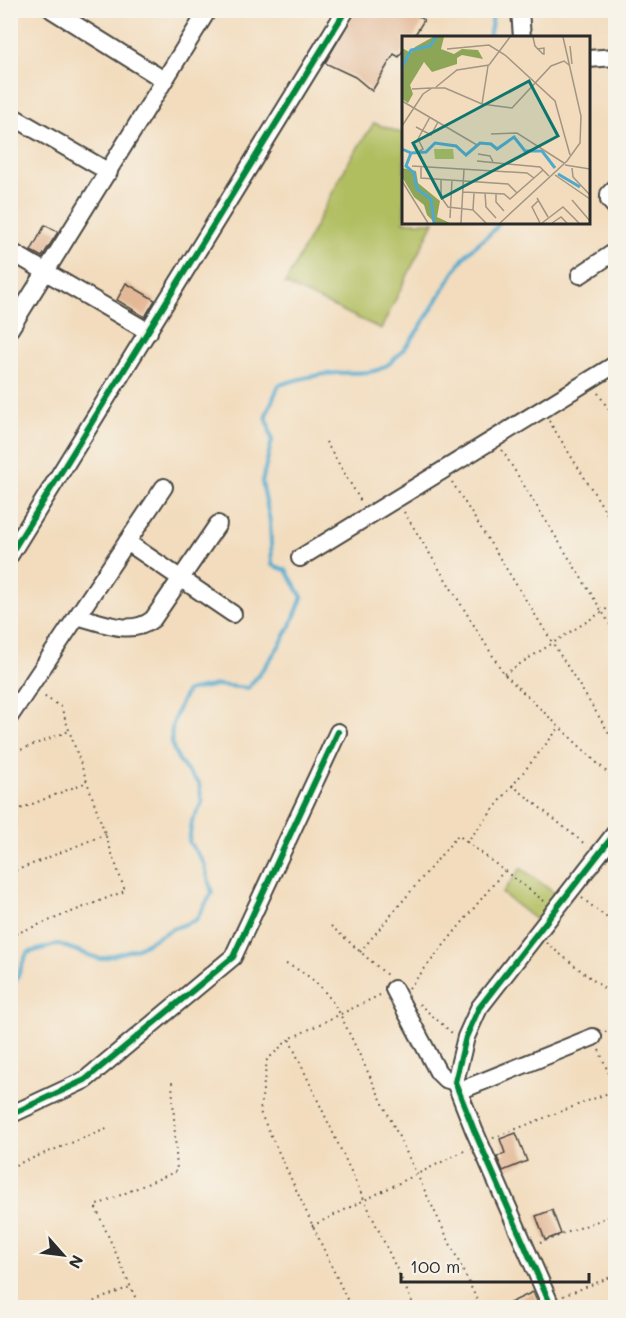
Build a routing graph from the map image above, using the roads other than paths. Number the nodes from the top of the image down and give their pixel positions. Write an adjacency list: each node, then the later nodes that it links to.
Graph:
1 (52, 10): 8 (street)
2 (208, 10): 8 (street)
3 (346, 10): 18 (street)
4 (520, 10): 5 (street)
5 (522, 36)
6 (615, 57): 7 (street)
7 (590, 60)
8 (164, 80): 10 (street)
9 (10, 115): 10 (street)
10 (109, 172): 15 (street)
11 (615, 187): 12 (street)
12 (615, 208)
13 (10, 251): 15 (street)
14 (615, 251): 16 (street)
15 (45, 273): 17 (street); 18 (street)
16 (580, 275)
17 (10, 329)
18 (148, 332): 23 (street)
19 (615, 364): 24 (street)
20 (164, 487): 22 (street)
21 (218, 524): 25 (street)
22 (127, 542): 25 (street); 27 (street)
23 (10, 555)
24 (300, 558)
25 (181, 578): 26 (street); 27 (street)
26 (233, 614)
27 (77, 616): 28 (street)
28 (10, 716)
29 (338, 732): 34 (street)
30 (615, 832): 33 (street)
31 (400, 991): 33 (street)
32 (593, 1037): 33 (street)
33 (457, 1087): 35 (street)
34 (10, 1116)
35 (551, 1305)

